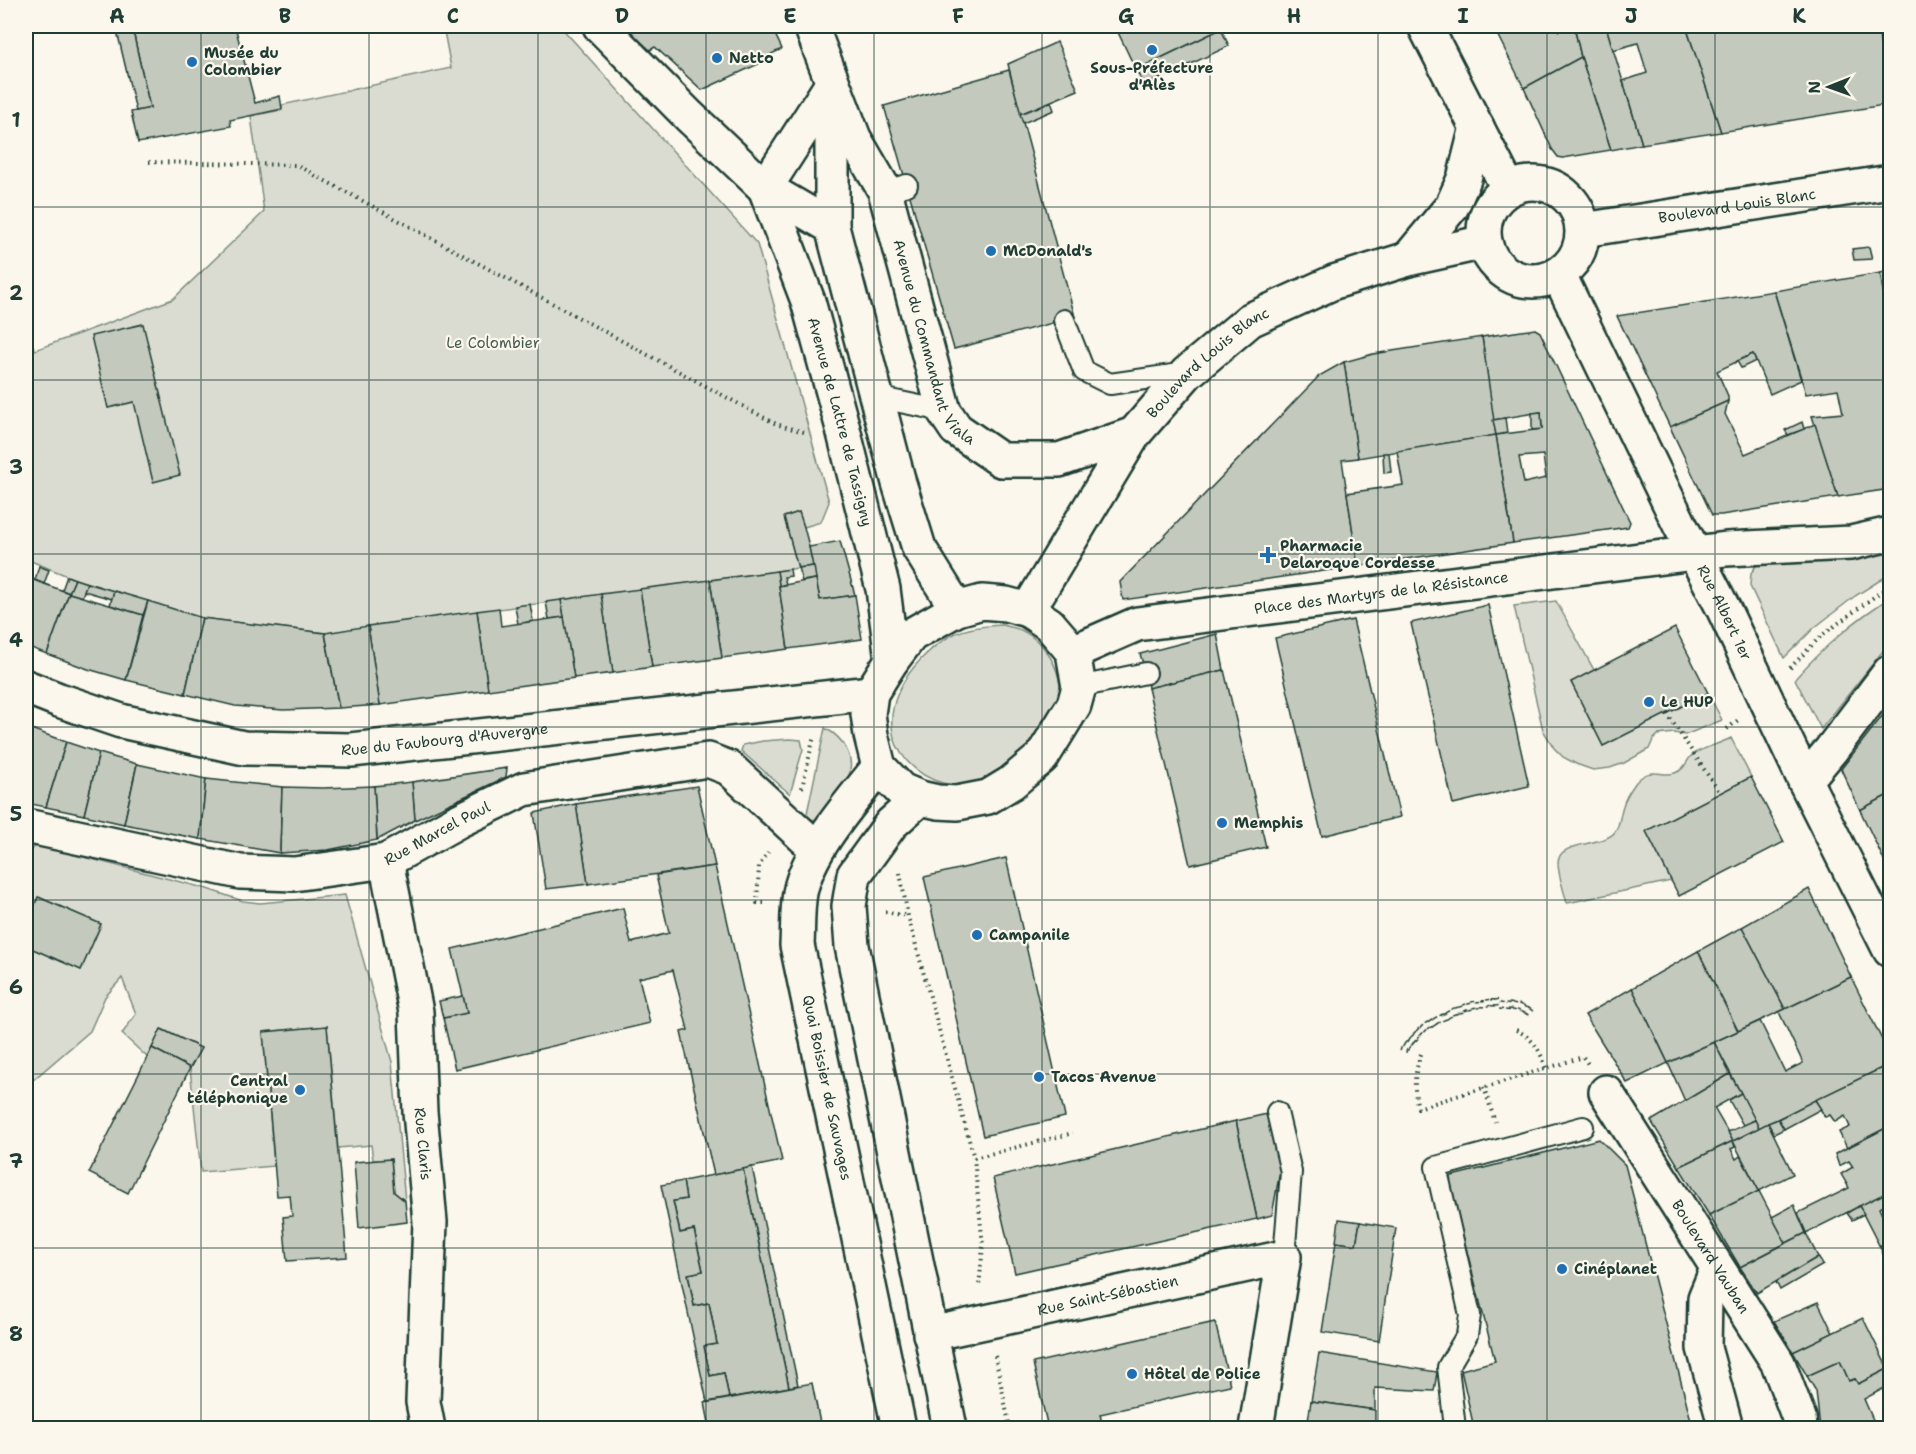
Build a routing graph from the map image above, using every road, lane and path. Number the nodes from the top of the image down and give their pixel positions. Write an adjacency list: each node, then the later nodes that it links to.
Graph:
1 (600, 26): 8 (street, Avenue de Lattre de Tassigny)
2 (811, 26): 4 (street, Avenue du Commandant Viala)
3 (1425, 26): 5 (street)
4 (832, 84): 8 (street); 10 (street, Avenue du Commandant Viala); 18 (street, Avenue du Commandant Viala)
5 (1478, 127): 9 (street); 13 (street)
6 (149, 162): 19 (path)
7 (1890, 182): 11 (street, Boulevard Louis Blanc)
8 (765, 188): 10 (street, Avenue de Lattre de Tassigny); 27 (street, Avenue de Lattre de Tassigny)
9 (1508, 188): 11 (street); 12 (street)
10 (832, 227): 17 (street)
11 (1583, 230): 14 (street)
12 (1485, 242): 13 (street, Boulevard Louis Blanc); 14 (street)
13 (1408, 259): 16 (street, Boulevard Louis Blanc)
14 (1559, 275): 22 (street, Rue Albert 1er)
15 (1065, 320): 16 (lane)
16 (1187, 373): 20 (street, Boulevard Louis Blanc)
17 (876, 397): 18 (lane); 24 (street)
18 (944, 411): 20 (street, Avenue du Commandant Viala)
19 (810, 434)
20 (1134, 434): 25 (street, Boulevard Louis Blanc)
21 (1890, 534): 22 (street, Place des Martyrs de la Résistance)
22 (1696, 553): 26 (street, Place des Martyrs de la Résistance); 33 (street, Rue Albert 1er)
23 (1890, 585): 33 (path)
24 (957, 609): 25 (street); 27 (street)
25 (1028, 610): 26 (street)
26 (1073, 652): 31 (street)
27 (892, 660): 32 (street)
28 (1890, 672): 37 (street)
29 (1146, 673): 31 (lane)
30 (26, 687): 32 (street, Rue du Faubourg d'Auvergne)
31 (1079, 687): 39 (street)
32 (871, 693): 36 (street)
33 (1765, 697): 35 (path); 37 (street, Rue Albert 1er)
34 (1667, 714): 38 (path)
35 (1727, 729)
36 (879, 767): 39 (street); 41 (street, Quai Boissier de Sauvages)
37 (1805, 781): 44 (street, Rue Albert 1er)
38 (1720, 793)
39 (920, 798): 62 (street)
40 (26, 826): 42 (street, Rue Marcel Paul)
41 (817, 849): 42 (street, Rue Marcel Paul); 64 (street, Quai Boissier de Sauvages)
42 (386, 861): 63 (street, Rue Claris)
43 (908, 916): 58 (path)
44 (1890, 950)
45 (1511, 1000): 47 (path)
46 (1476, 1002): 48 (path); 48 (path); 48 (path); 48 (path); 48 (path)
47 (1517, 1012): 47 (path)
48 (1449, 1025): 49 (path); 49 (path); 49 (path); 49 (path); 49 (path); 49 (path)
49 (1422, 1028)
50 (1516, 1030): 53 (path)
51 (1421, 1054): 53 (path)
52 (1583, 1057): 53 (path)
53 (1546, 1068)
54 (1606, 1092): 60 (street, Boulevard Vauban)
55 (1277, 1112): 59 (lane)
56 (1583, 1127): 68 (lane)
57 (1073, 1133): 58 (path)
58 (974, 1158): 61 (path)
59 (1284, 1257): 61 (street, Rue Saint-Sébastien); 67 (street)
60 (1717, 1269): 69 (street); 70 (street, Boulevard Vauban)
61 (987, 1322): 62 (street, Rue Saint-Sébastien); 66 (path)
62 (930, 1334): 65 (street)
63 (429, 1428)
64 (899, 1428)
65 (950, 1428)
66 (1010, 1428)
67 (1256, 1428)
68 (1455, 1428)
69 (1725, 1428)
70 (1800, 1428)

